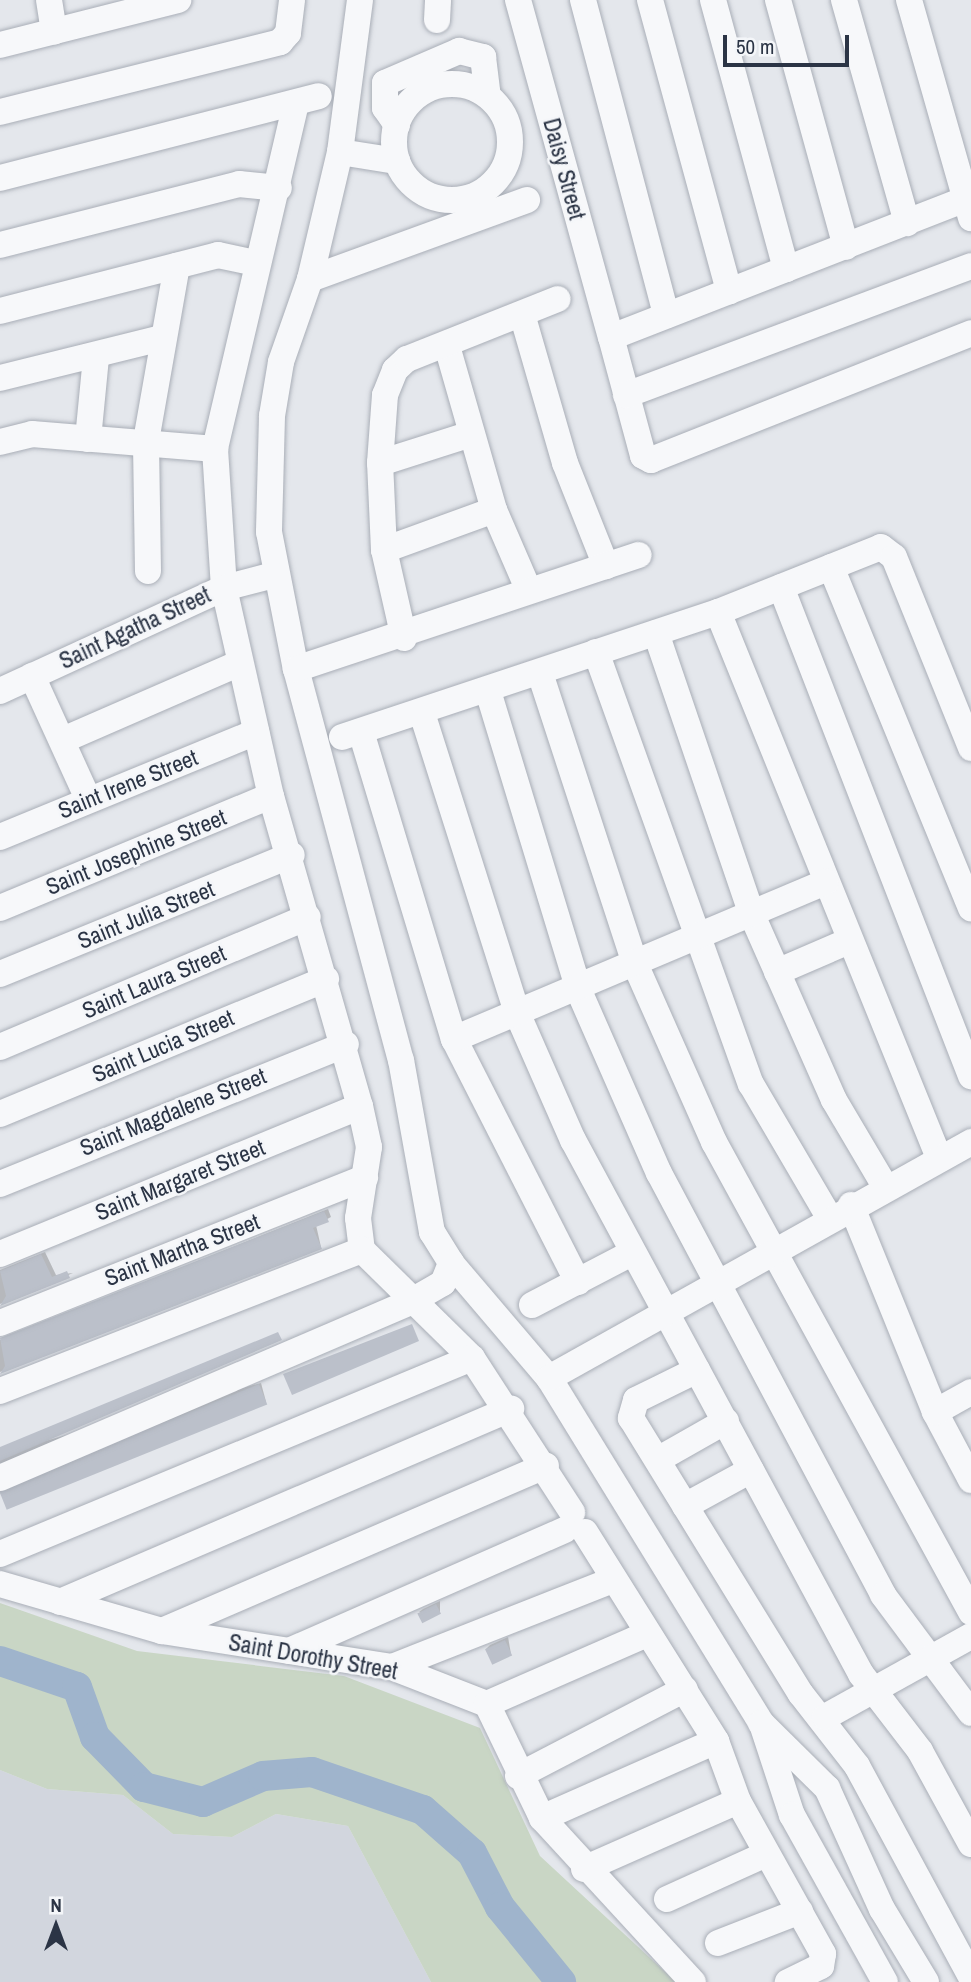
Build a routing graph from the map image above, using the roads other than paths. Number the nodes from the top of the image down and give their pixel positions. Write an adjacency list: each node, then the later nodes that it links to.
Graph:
1 (49, 0): 13 (street)
2 (177, 0): 12 (street)
3 (292, 0): 16 (street)
4 (360, 0): 18 (street)
5 (518, 0): 38 (street, Daisy Street)
6 (583, 0): 36 (street)
7 (650, 0): 32 (street)
8 (713, 0): 30 (street)
9 (778, 0): 26 (street)
10 (844, 0): 24 (street)
11 (909, 0): 23 (street)
12 (117, 8): 13 (street)
13 (54, 32): 14 (street)
14 (0, 45)
15 (488, 96): 17 (street); 17 (street); 19 (street)
16 (0, 112)
17 (397, 125): 19 (street)
18 (340, 152): 19 (street); 31 (street)
19 (397, 160)
20 (0, 177): 21 (street)
21 (279, 188): 25 (street); 27 (street)
22 (527, 200): 31 (street)
23 (969, 205): 24 (street)
24 (907, 223): 26 (street)
25 (0, 245)
26 (846, 247): 30 (street)
27 (256, 263): 28 (street); 48 (street)
28 (177, 266): 34 (street); 39 (street)
29 (971, 267): 43 (street)
30 (786, 269): 32 (street)
31 (310, 279): 56 (street)
32 (729, 291): 36 (street)
33 (558, 299): 35 (street)
34 (0, 311)
35 (522, 314): 40 (street); 53 (street)
36 (666, 315): 38 (street)
37 (971, 333): 43 (street, Daisy Street)
38 (611, 337): 43 (street, Daisy Street)
39 (162, 338): 41 (street); 46 (street)
40 (447, 346): 44 (street); 49 (street)
41 (96, 357): 42 (street); 45 (street)
42 (0, 378)
43 (626, 395)
44 (471, 434): 49 (street); 50 (street)
45 (88, 439): 46 (street); 47 (street)
46 (146, 441): 48 (street); 55 (street)
47 (0, 442)
48 (215, 449): 58 (street)
49 (380, 463): 51 (street)
50 (494, 510): 51 (street); 59 (street)
51 (384, 550): 62 (street)
52 (639, 555): 53 (street)
53 (606, 566): 59 (street)
54 (831, 567): 57 (street); 73 (street); 80 (street)
55 (148, 570)
56 (274, 575): 58 (street, Saint Agatha Street); 65 (street)
57 (781, 587): 60 (street); 94 (street)
58 (224, 588): 64 (street); 67 (street, Saint Agatha Street)
59 (529, 591): 62 (street)
60 (718, 612): 61 (street); 78 (street)
61 (656, 632): 63 (street); 81 (street)
62 (404, 638): 65 (street)
63 (596, 652): 66 (street); 83 (street)
64 (240, 663): 71 (street); 72 (street)
65 (296, 669): 107 (street)
66 (540, 673): 69 (street); 85 (street)
67 (32, 676): 68 (street, Saint Agatha Street); 72 (street)
68 (0, 691)
69 (488, 691): 70 (street); 89 (street)
70 (422, 713): 90 (street); 91 (street)
71 (256, 732): 74 (street); 75 (street, Saint Irene Street)
72 (63, 740): 75 (street)
73 (971, 748)
74 (271, 796): 77 (street); 79 (street, Saint Josephine Street)
75 (88, 799): 76 (street, Saint Irene Street)
76 (0, 837)
77 (292, 855): 82 (street); 87 (street, Saint Julia Street)
78 (825, 882): 81 (street); 84 (street)
79 (0, 908)
80 (971, 908)
81 (752, 915): 83 (street); 86 (street)
82 (307, 916): 88 (street); 93 (street, Saint Laura Street)
83 (697, 939): 85 (street); 102 (street)
84 (849, 941): 86 (street); 98 (street)
85 (636, 966): 89 (street); 104 (street)
86 (777, 972): 101 (street)
87 (0, 974)
88 (326, 979): 92 (street); 96 (street, Saint Lucia Street)
89 (579, 991): 90 (street); 109 (street)
90 (518, 1015): 91 (street); 105 (street)
91 (454, 1039): 108 (street)
92 (346, 1044): 95 (street); 100 (street, Saint Magdalene Street)
93 (0, 1047)
94 (971, 1076)
95 (360, 1106): 99 (street); 106 (street, Saint Margaret Street)
96 (0, 1114)
97 (971, 1142): 98 (street)
98 (939, 1158): 101 (street)
99 (365, 1178): 103 (street); 113 (street, Saint Martha Street)
100 (0, 1184)
101 (886, 1188): 102 (street)
102 (840, 1211): 104 (street); 120 (street)
103 (362, 1250): 110 (street); 117 (street)
104 (778, 1251): 109 (street); 133 (street)
105 (632, 1253): 108 (street); 112 (street)
106 (0, 1254)
107 (451, 1263): 110 (street); 116 (street)
108 (578, 1282): 111 (street)
109 (722, 1287): 112 (street); 138 (street)
110 (410, 1302): 114 (street); 125 (street)
111 (532, 1305)
112 (666, 1311): 115 (street); 116 (street)
113 (0, 1323)
114 (472, 1358): 119 (street); 129 (street)
115 (697, 1370): 121 (street); 122 (street)
116 (550, 1378): 145 (street)
117 (0, 1391)
118 (971, 1392): 120 (street)
119 (510, 1409): 123 (street); 132 (street)
120 (935, 1412): 126 (street)
121 (726, 1420): 122 (street); 124 (street)
122 (659, 1459): 127 (street)
123 (546, 1466): 128 (street); 134 (street)
124 (751, 1470): 127 (street); 141 (street)
125 (0, 1478)
126 (971, 1480)
127 (685, 1506): 144 (street)
128 (574, 1525): 130 (street); 137 (street)
129 (0, 1554)
130 (613, 1580): 135 (street); 139 (street)
131 (0, 1584): 132 (street, Saint Dorothy Street)
132 (60, 1602): 134 (street, Saint Dorothy Street)
133 (971, 1612)
134 (162, 1631): 137 (street, Saint Dorothy Street)
135 (647, 1634): 140 (street); 142 (street)
136 (971, 1636): 138 (street)
137 (289, 1651): 139 (street, Saint Dorothy Street)
138 (930, 1660): 141 (street); 143 (street)
139 (392, 1667): 142 (street, Saint Dorothy Street)
140 (685, 1689): 146 (street); 147 (street)
141 (874, 1689): 144 (street); 150 (street)
142 (487, 1704): 147 (street)
143 (971, 1713)
144 (825, 1717): 156 (street)
145 (761, 1723): 159 (street); 160 (street)
146 (716, 1741): 148 (street); 149 (street)
147 (518, 1776): 149 (street)
148 (738, 1801): 151 (street); 152 (street)
149 (541, 1818): 152 (street)
150 (971, 1844)
151 (766, 1854): 153 (street); 154 (street)
152 (584, 1869): 157 (street)
153 (667, 1899)
154 (800, 1911): 155 (street); 158 (street)
155 (718, 1942)
156 (971, 1977)
157 (693, 1982)
158 (788, 1982)
159 (884, 1982)
160 (926, 1982)

